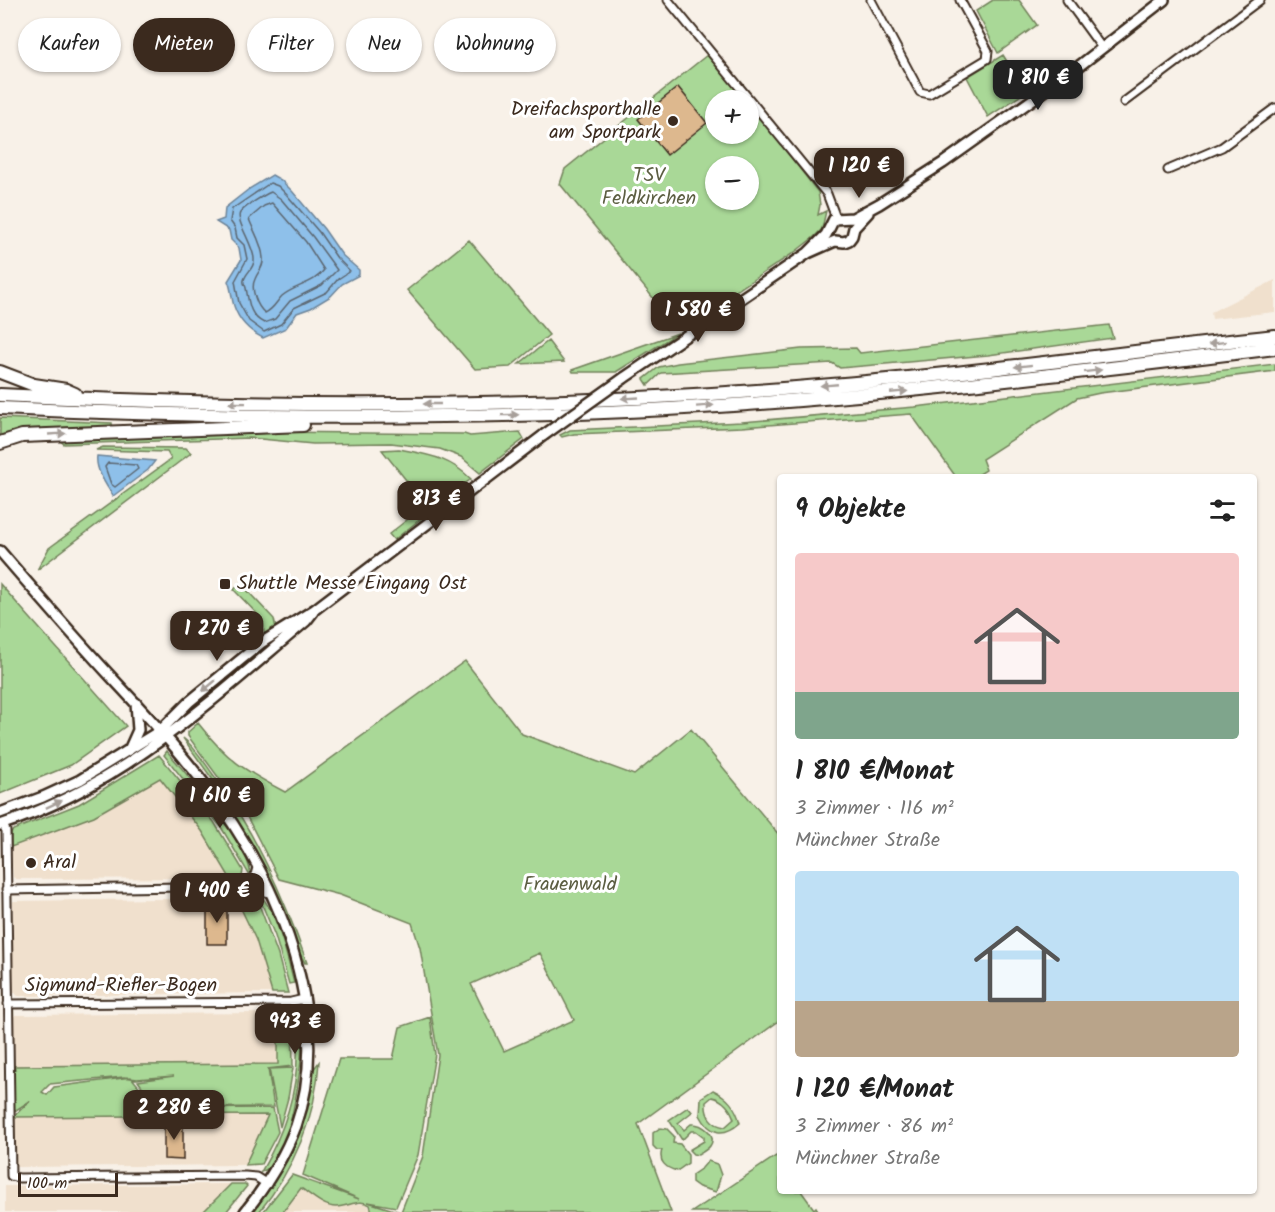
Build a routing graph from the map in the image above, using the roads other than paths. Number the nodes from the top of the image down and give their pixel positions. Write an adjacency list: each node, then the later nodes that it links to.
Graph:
1 (668, 0): 12 (street)
2 (871, 0): 3 (street)
3 (960, 0)
4 (1067, 0): 7 (street)
5 (1164, 0): 7 (street)
6 (1260, 0): 8 (street)
7 (1102, 48): 11 (street)
8 (1124, 102)
9 (1275, 108): 10 (street)
10 (1168, 170)
11 (879, 204): 13 (street); 14 (street)
12 (836, 218): 13 (street); 15 (street)
13 (847, 219): 14 (street)
14 (854, 228): 16 (street)
15 (828, 230): 16 (street); 17 (street)
16 (836, 241): 17 (street)
17 (808, 253): 28 (street, bridge)
18 (1275, 336): 22 (highway, one-way to 22)
19 (1275, 348): 24 (highway, one-way to 19)
20 (0, 372): 22 (highway)
21 (0, 395): 22 (highway)
22 (88, 399)
23 (0, 408): 24 (highway)
24 (334, 417): 25 (highway, one-way to 24)
25 (0, 443)
26 (0, 551): 27 (street)
27 (136, 703): 28 (street); 29 (street)
28 (163, 733): 29 (street); 31 (street, one-way to 28); 32 (street)
29 (129, 750): 30 (street)
30 (0, 813)
31 (1, 824): 34 (street)
32 (257, 868): 33 (street); 35 (street)
33 (240, 886): 34 (street); 35 (street)
34 (6, 890): 37 (street)
35 (270, 893): 36 (street)
36 (304, 999): 37 (street, Sigmund-Riefler-Bogen); 38 (street)
37 (8, 1004): 38 (street, Sigmund-Riefler-Bogen)
38 (267, 1184): 39 (street)
39 (245, 1212)

